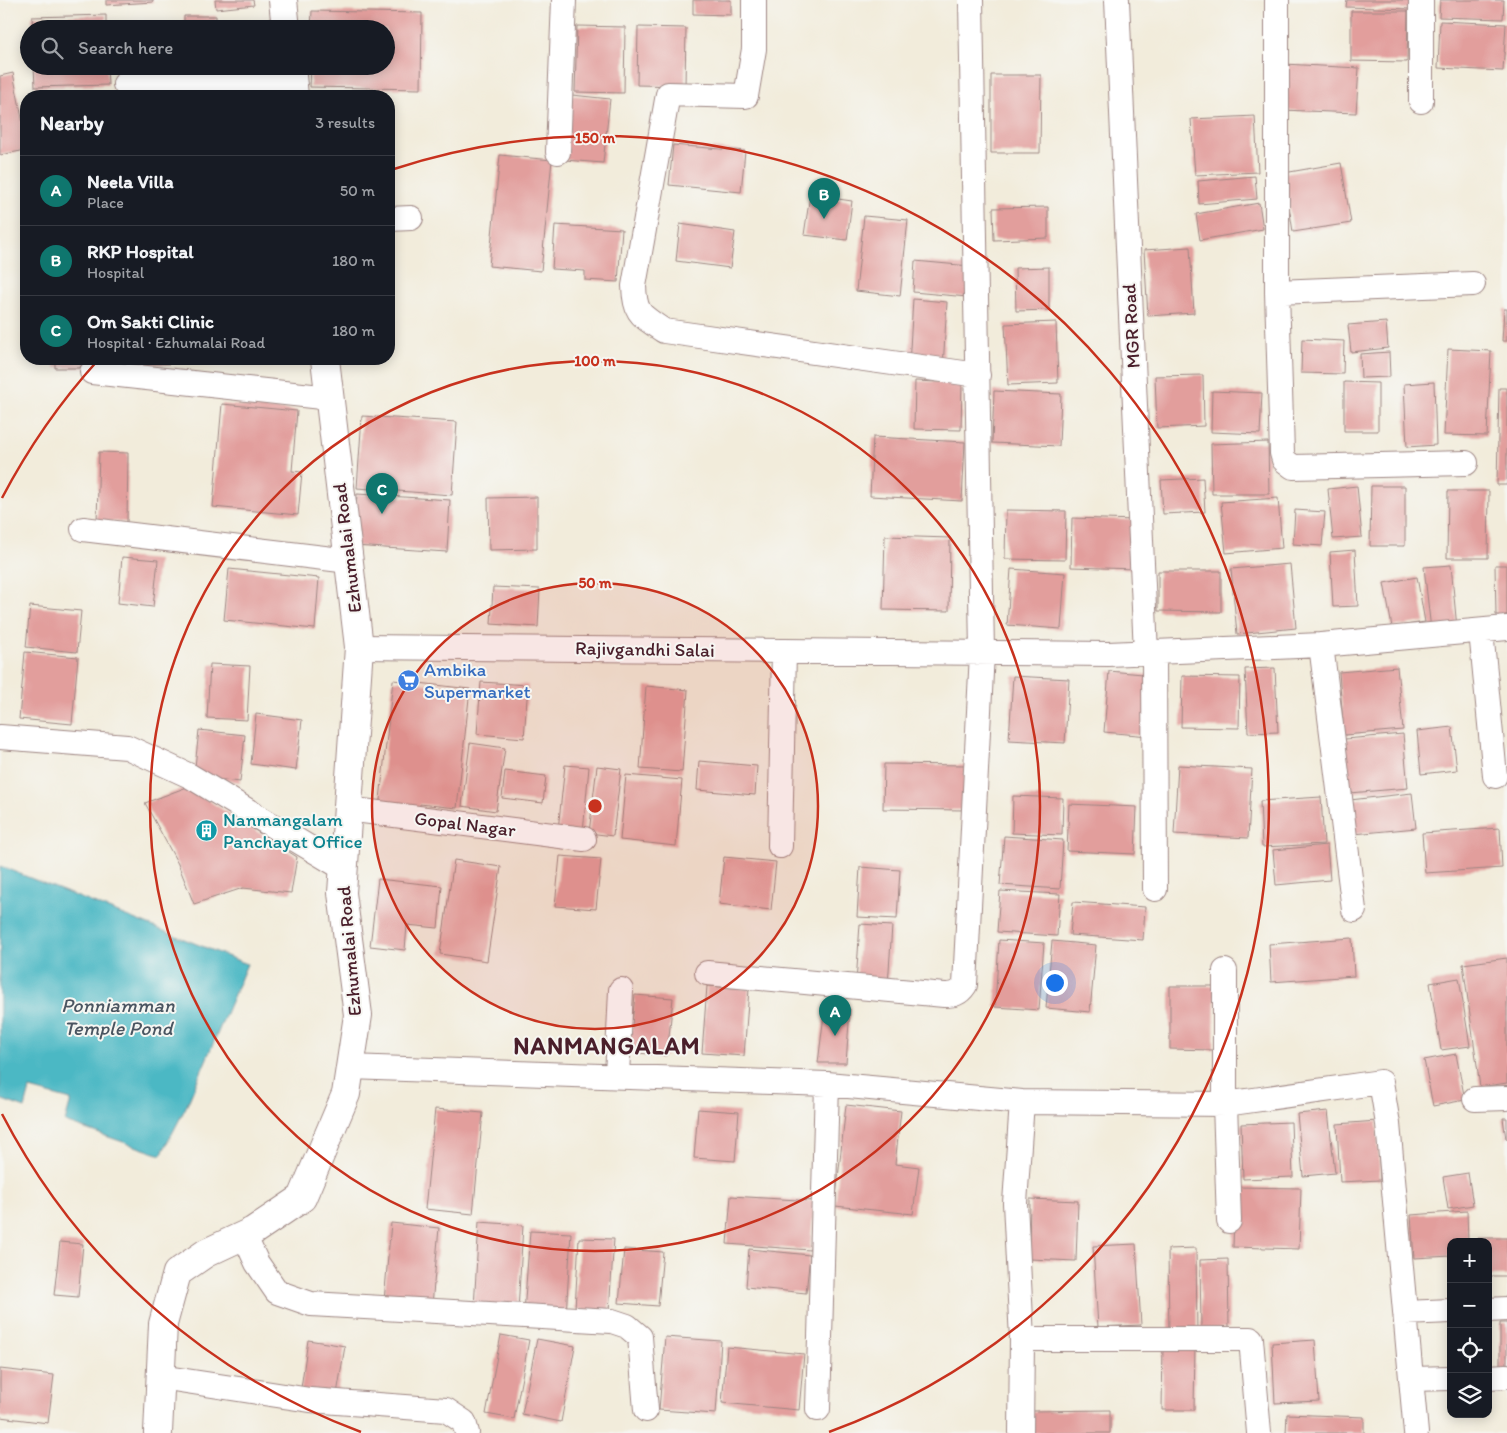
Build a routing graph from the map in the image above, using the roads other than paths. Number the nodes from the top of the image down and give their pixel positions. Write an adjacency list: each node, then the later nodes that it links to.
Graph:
1 (282, 0): 8 (street)
2 (564, 0): 12 (street)
3 (754, 0): 17 (street)
4 (971, 0): 17 (street)
5 (1117, 0): 28 (street, MGR Road)
6 (1277, 0): 14 (street)
7 (1421, 0): 11 (street)
8 (285, 20)
9 (292, 81): 10 (street)
10 (125, 84)
11 (1421, 101)
12 (558, 152)
13 (1473, 284): 14 (street)
14 (1277, 292): 19 (street)
15 (326, 365): 18 (street, Ezhumalai Road)
16 (92, 372): 18 (street)
17 (978, 374): 27 (street)
18 (330, 398): 21 (street, Ezhumalai Road)
19 (1466, 463)
20 (83, 529): 21 (street)
21 (349, 561): 25 (street, Ezhumalai Road)
22 (1507, 628): 23 (street, Rajivgandhi Salai)
23 (1481, 631): 24 (street, Rajivgandhi Salai); 30 (street)
24 (1321, 644): 28 (street, Rajivgandhi Salai); 36 (street)
25 (359, 647): 26 (street, Rajivgandhi Salai); 31 (street, Ezhumalai Road)
26 (784, 651): 27 (street, Rajivgandhi Salai); 33 (street)
27 (982, 653): 28 (street, Rajivgandhi Salai); 38 (street)
28 (1150, 653): 35 (street, MGR Road)
29 (0, 737): 34 (street)
30 (1495, 776)
31 (347, 809): 32 (street, Gopal Nagar); 34 (street, Ezhumalai Road)
32 (584, 839)
33 (780, 846)
34 (343, 868): 40 (street, Ezhumalai Road)
35 (1155, 889)
36 (1354, 910)
37 (1225, 971): 46 (street)
38 (707, 973)
39 (621, 990): 41 (street)
40 (350, 1067): 41 (street); 48 (street, Ezhumalai Road)
41 (617, 1076): 42 (street)
42 (827, 1084): 45 (street); 59 (street)
43 (1507, 1098): 44 (street)
44 (1475, 1099)
45 (1022, 1102): 46 (street); 53 (street)
46 (1225, 1104): 47 (street); 52 (street)
47 (1230, 1221)
48 (244, 1234): 55 (street, Ezhumalai Road); 60 (street)
49 (1507, 1309): 50 (street)
50 (1492, 1310)
51 (1447, 1311): 52 (street)
52 (1405, 1313): 58 (street)
53 (1022, 1339): 63 (street); 64 (street)
54 (1507, 1376): 56 (street)
55 (160, 1377): 61 (street, Ezhumalai Road); 62 (street)
56 (1492, 1377)
57 (1447, 1378): 58 (street)
58 (1411, 1379): 65 (street)
59 (818, 1409)
60 (646, 1410)
61 (158, 1433)
62 (467, 1433)
63 (1021, 1433)
64 (1258, 1433)
65 (1416, 1433)

